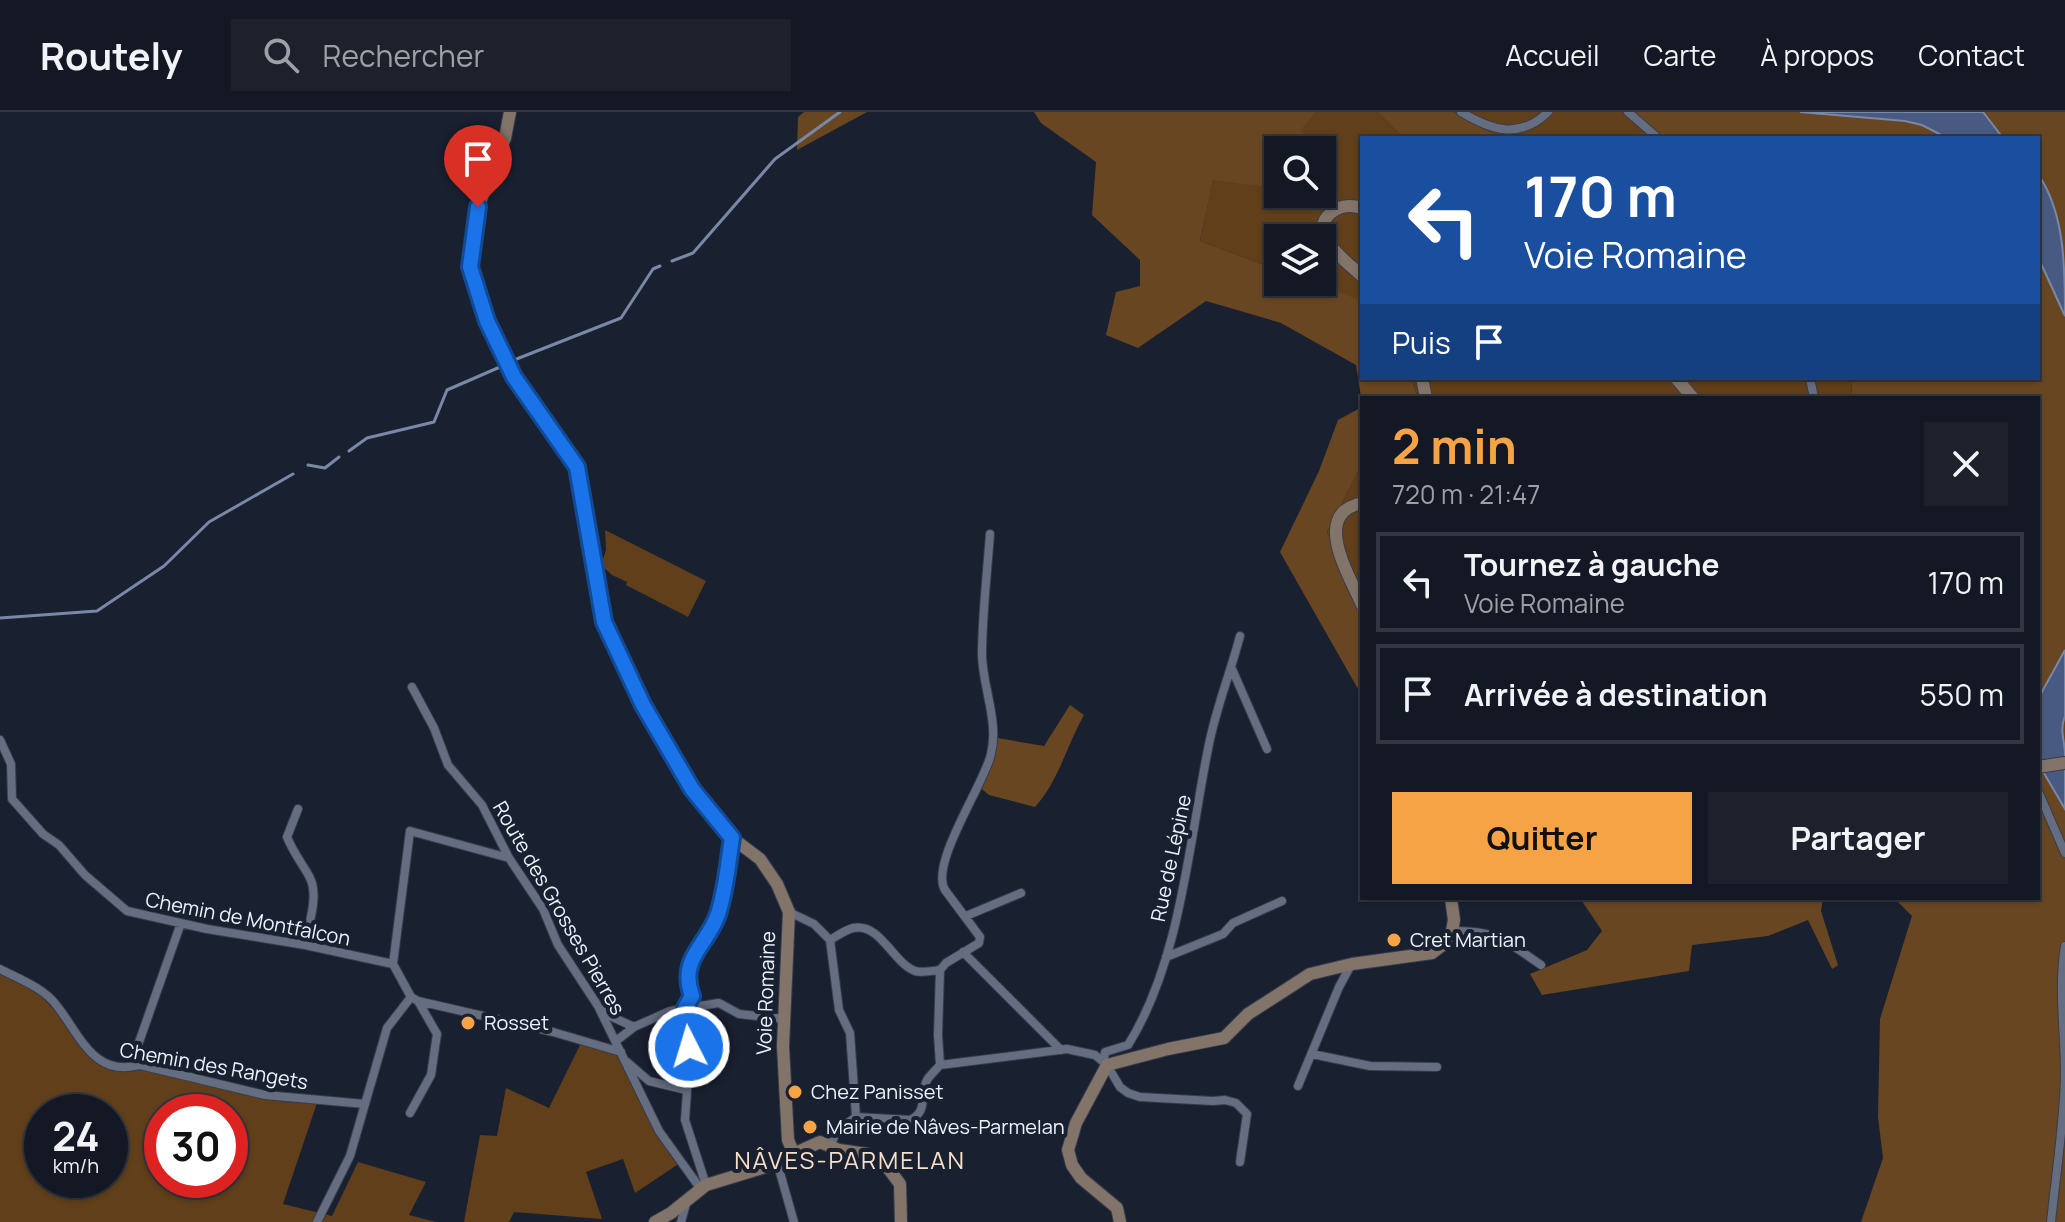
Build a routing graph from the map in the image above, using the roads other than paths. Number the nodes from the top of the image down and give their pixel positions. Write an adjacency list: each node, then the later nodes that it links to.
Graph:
1 (510, 112): 22 (main road, Voie Romaine)
2 (1461, 112): 3 (street)
3 (1548, 112)
4 (1628, 112): 5 (street)
5 (1656, 136)
6 (1360, 208): 7 (main road)
7 (1360, 274)
8 (1678, 380): 9 (main road)
9 (1691, 396)
10 (1360, 504): 12 (main road)
11 (990, 534): 29 (street)
12 (1360, 600)
13 (1240, 636): 14 (street, Rue de Lépine)
14 (1231, 669): 17 (street); 36 (street, Rue de Lépine)
15 (412, 687): 24 (street, Route des Grosses Pierres)
16 (0, 740): 30 (street, Chemin de Montfalcon)
17 (1267, 749)
18 (2065, 763): 19 (main road)
19 (2040, 767)
20 (2040, 795): 23 (street)
21 (298, 809): 33 (street)
22 (732, 838): 28 (main road, Voie Romaine); 44 (street)
23 (2065, 853)
24 (509, 858): 37 (street); 43 (street, Route des Grosses Pierres)
25 (1021, 893): 29 (street)
26 (1452, 900): 31 (main road)
27 (1282, 901): 36 (street)
28 (789, 912): 32 (street); 45 (main road, Voie Romaine)
29 (966, 916): 35 (street)
30 (181, 923): 33 (street, Chemin de Montfalcon); 51 (street)
31 (1452, 931): 38 (main road); 39 (street)
32 (830, 940): 41 (street); 59 (street)
33 (305, 945): 37 (street, Chemin de Montfalcon)
34 (2065, 946): 71 (street)
35 (963, 952): 41 (street); 48 (street)
36 (1166, 957): 53 (street, Rue de Lépine)
37 (393, 964): 42 (street)
38 (1352, 964): 49 (street); 53 (main road)
39 (1541, 965)
40 (0, 969): 51 (street, Chemin des Rangets)
41 (940, 970): 52 (street)
42 (415, 999): 50 (street); 57 (street); 58 (street)
43 (598, 1006): 46 (street); 47 (street, Route des Grosses Pierres)
44 (685, 1008): 45 (street); 46 (street); 56 (street)
45 (784, 1019): 61 (main road, Voie Romaine)
46 (634, 1027): 47 (street)
47 (616, 1041): 50 (street, Route des Grosses Pierres)
48 (1061, 1050): 52 (street); 53 (street)
49 (1312, 1054): 54 (street); 55 (street)
50 (623, 1056): 56 (street); 64 (street, Route des Grosses Pierres)
51 (140, 1065): 57 (street, Chemin des Rangets)
52 (940, 1065): 59 (street)
53 (1107, 1065): 63 (street); 70 (main road)
54 (1437, 1067)
55 (1298, 1086)
56 (686, 1090): 64 (street)
57 (365, 1104): 65 (street)
58 (410, 1113)
59 (856, 1117): 60 (street)
60 (831, 1146): 61 (main road); 69 (main road)
61 (793, 1152): 62 (main road)
62 (777, 1162): 64 (main road); 68 (street)
63 (1240, 1162)
64 (699, 1190): 66 (main road); 67 (street)
65 (317, 1222)
66 (655, 1222)
67 (681, 1222)
68 (794, 1222)
69 (901, 1222)
70 (1120, 1222)
71 (2051, 1222)

